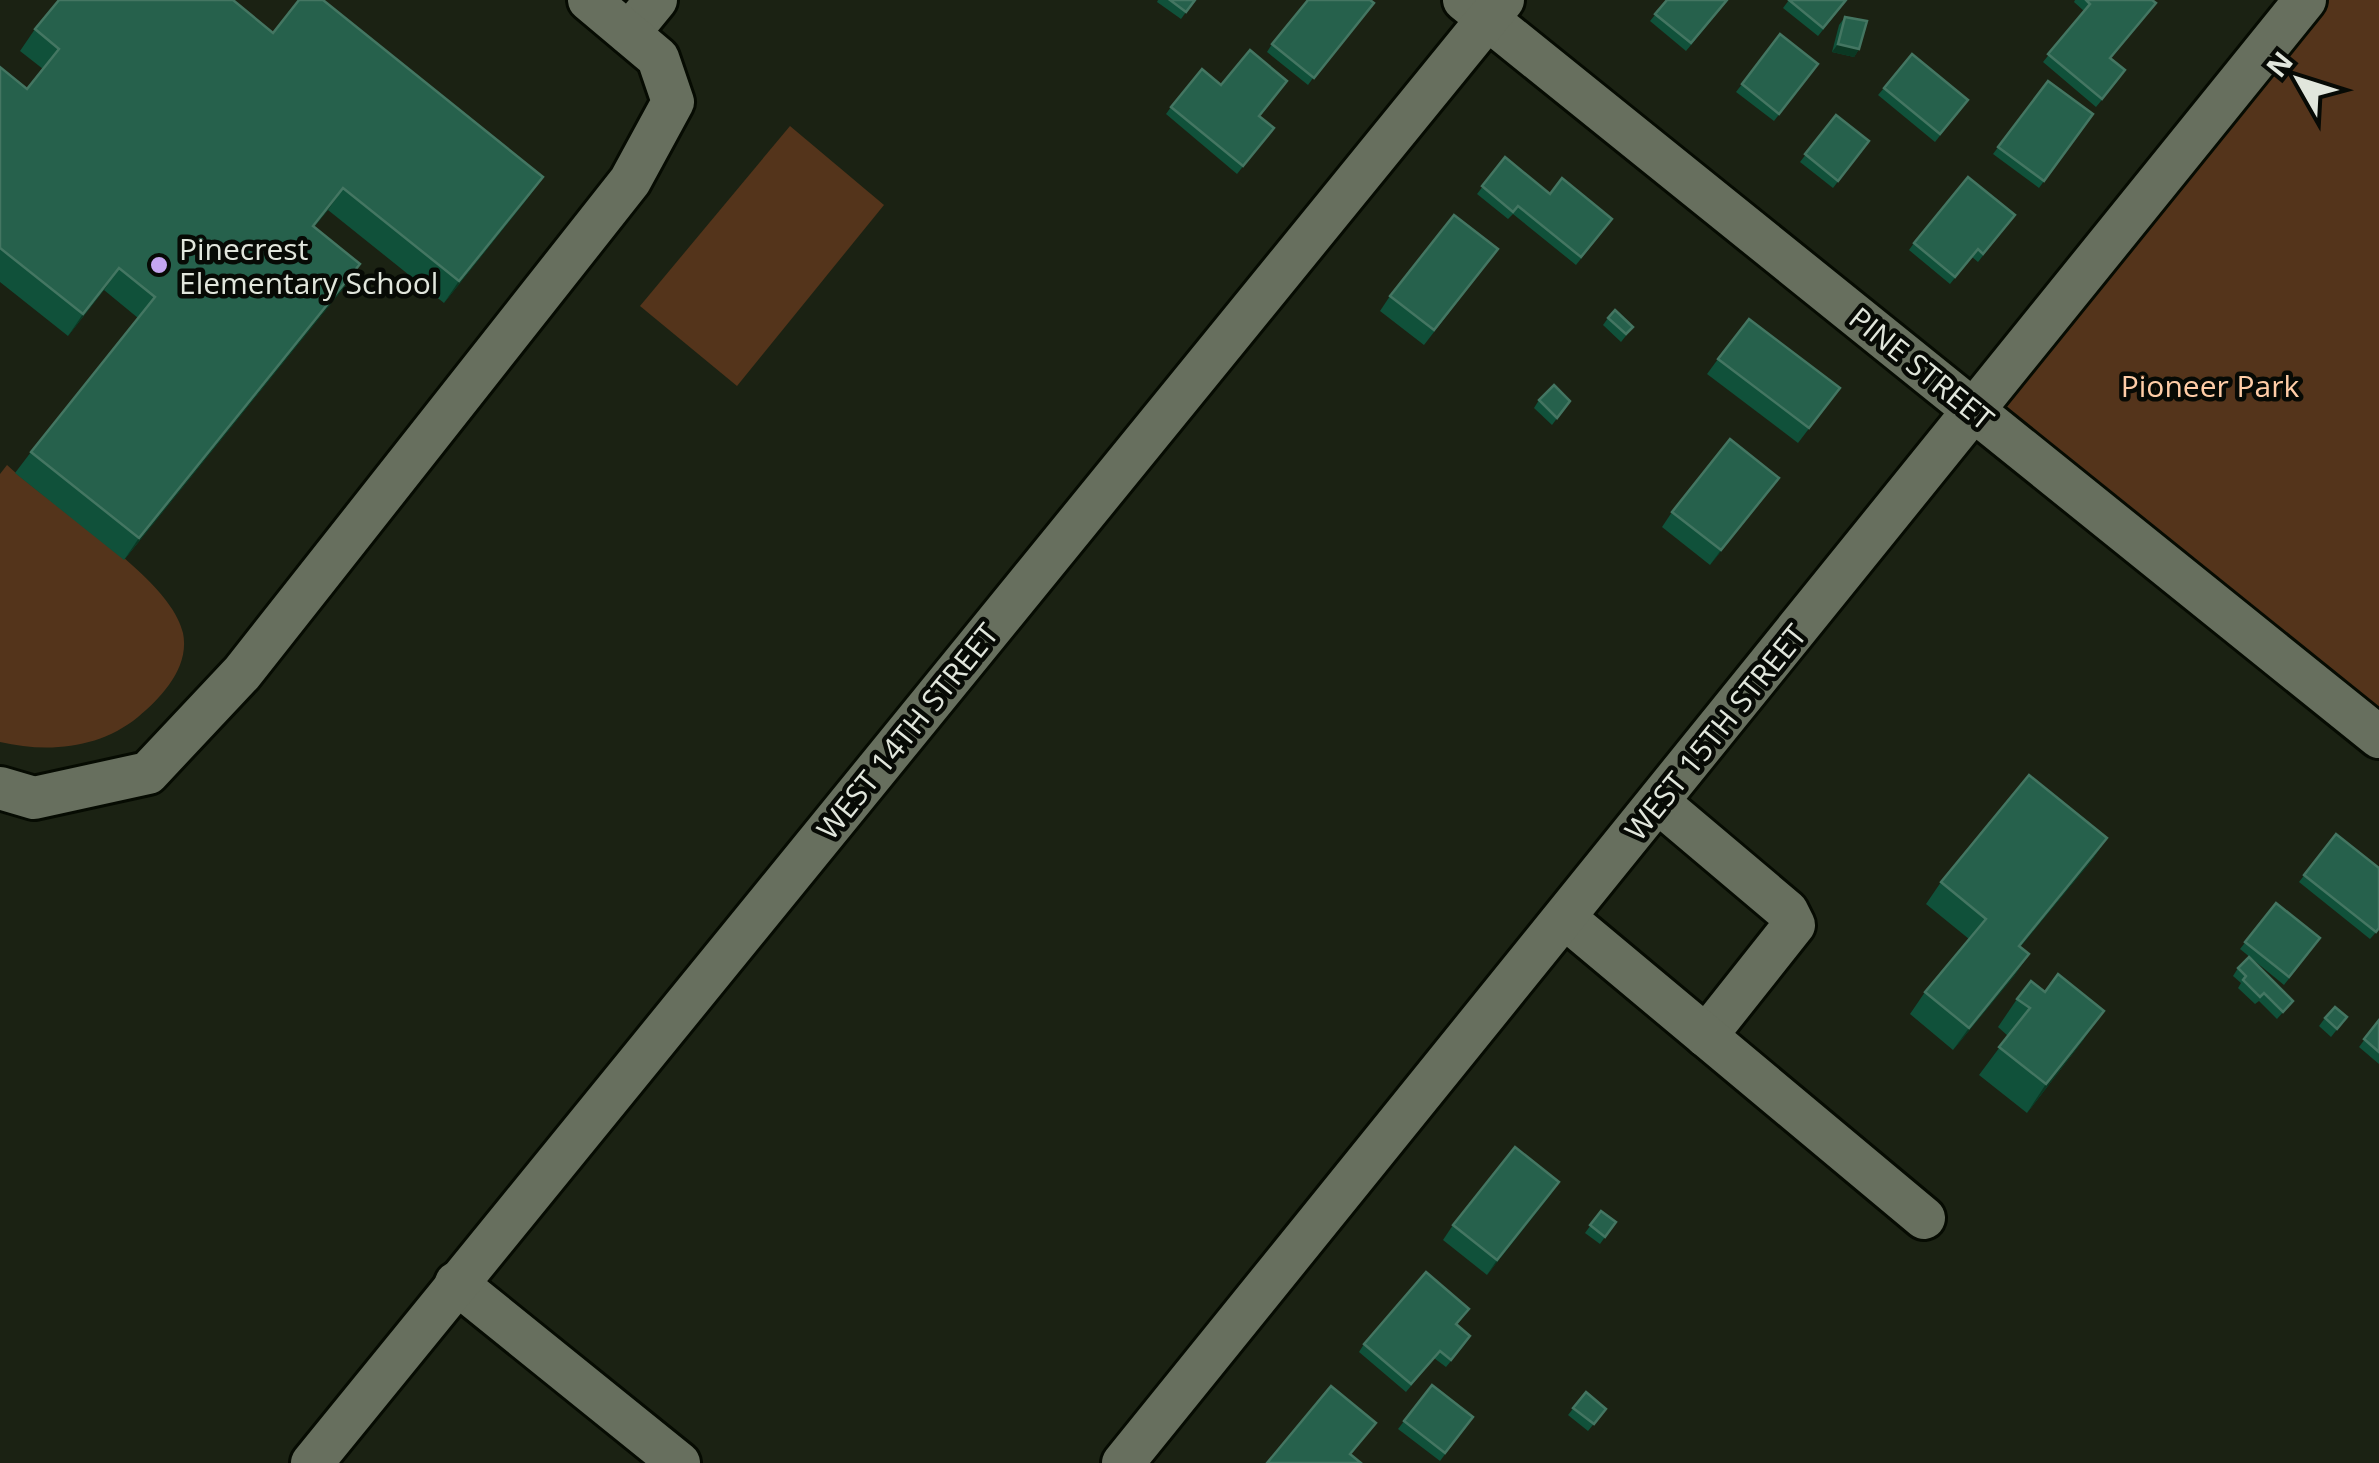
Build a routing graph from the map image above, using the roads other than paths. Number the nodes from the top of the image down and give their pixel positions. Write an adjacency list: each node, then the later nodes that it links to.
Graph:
1 (589, 0): 5 (street)
2 (656, 0): 5 (street)
3 (2305, 0): 6 (street, WEST 15TH STREET)
4 (1485, 6): 6 (street, PINE STREET); 13 (street, WEST 14TH STREET)
5 (629, 33): 8 (street)
6 (1976, 411): 7 (street, PINE STREET); 9 (street, WEST 15TH STREET)
7 (2379, 738)
8 (0, 788)
9 (1658, 802): 10 (street, WEST 15TH STREET); 11 (street)
10 (1565, 918): 11 (street); 16 (street, WEST 15TH STREET)
11 (1706, 1036): 12 (street)
12 (1924, 1218)
13 (456, 1283): 14 (street, WEST 14TH STREET); 15 (street)
14 (312, 1463)
15 (679, 1463)
16 (1123, 1463)

